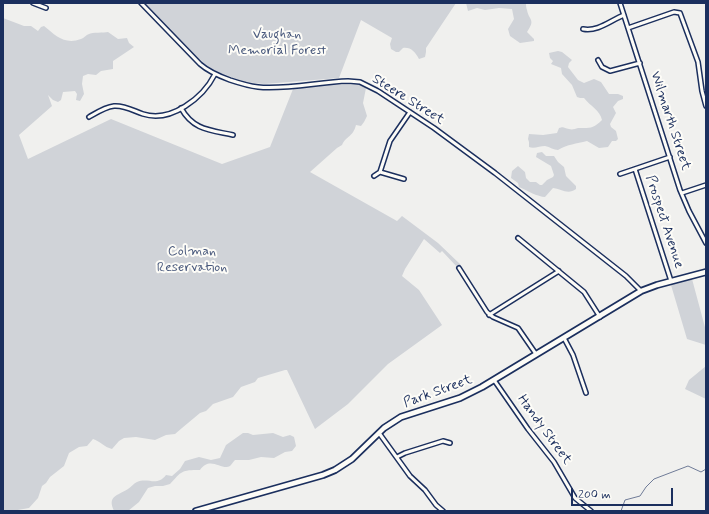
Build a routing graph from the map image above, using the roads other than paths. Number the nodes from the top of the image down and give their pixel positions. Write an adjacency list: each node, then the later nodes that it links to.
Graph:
1 (33, 3): 4 (street)
2 (141, 3): 10 (street, Steere Street)
3 (620, 3): 5 (street, Wilmarth Street)
4 (46, 8)
5 (624, 15): 6 (street, Wilmarth Street); 7 (street)
6 (628, 28): 9 (street, Wilmarth Street); 11 (street)
7 (583, 29)
8 (598, 60): 9 (street)
9 (640, 63): 16 (street, Wilmarth Street)
10 (215, 74): 12 (street); 13 (street, Steere Street)
11 (706, 106)
12 (181, 108): 14 (street); 15 (street)
13 (410, 112): 18 (street); 30 (street, Steere Street)
14 (89, 117)
15 (233, 135)
16 (670, 157): 17 (street); 23 (street, Wilmarth Street)
17 (635, 169): 19 (street); 29 (street, Prospect Avenue)
18 (380, 172): 20 (street); 21 (street)
19 (620, 174)
20 (374, 176)
21 (404, 179)
22 (706, 185): 23 (street)
23 (682, 193): 25 (street, Wilmarth Street)
24 (518, 238): 27 (street)
25 (706, 243)
26 (458, 268): 31 (street)
27 (559, 271): 31 (street); 32 (street)
28 (706, 272): 29 (main road, Park Street)
29 (671, 281): 30 (main road, Park Street)
30 (642, 291): 32 (main road, Park Street)
31 (489, 315): 34 (street)
32 (600, 316): 33 (main road, Park Street)
33 (564, 338): 34 (main road, Park Street); 36 (street)
34 (536, 354): 35 (main road, Park Street)
35 (494, 380): 37 (main road, Park Street); 42 (street, Handy Street)
36 (586, 393)
37 (379, 433): 39 (street); 40 (main road, Park Street)
38 (450, 443): 39 (street)
39 (397, 457): 41 (street)
40 (196, 511)
41 (443, 511)
42 (591, 511)

